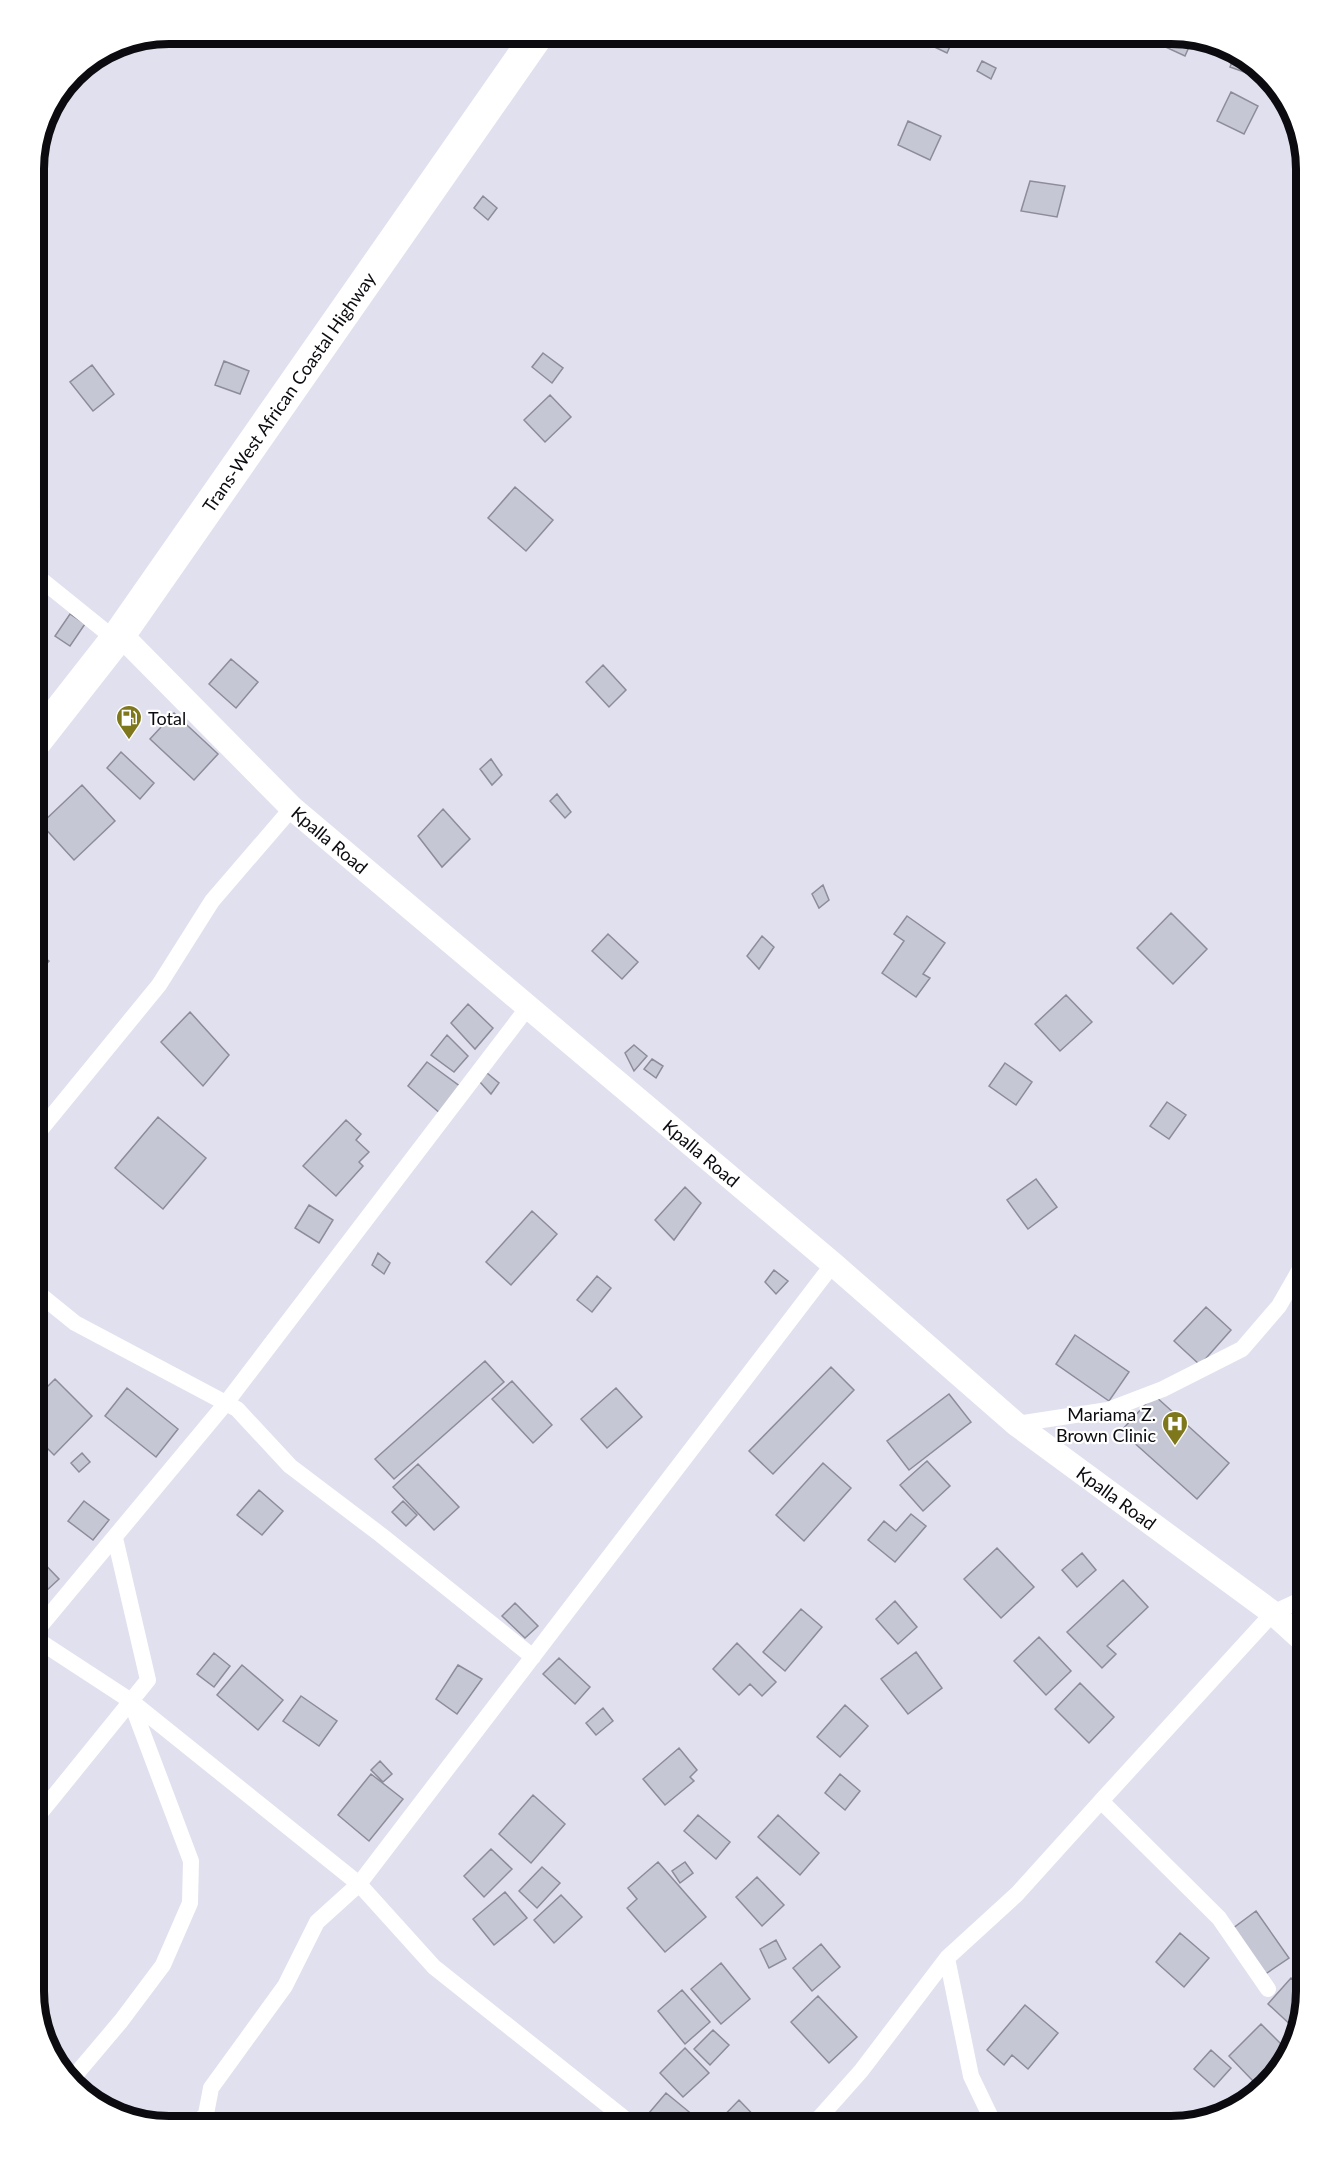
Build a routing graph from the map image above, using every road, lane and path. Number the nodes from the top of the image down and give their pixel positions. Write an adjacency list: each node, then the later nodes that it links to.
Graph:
1 (531, 44): 3 (highway, Trans-West African Coastal Highway)
2 (44, 581): 3 (street)
3 (118, 637): 4 (highway, Trans-West African Coastal Highway); 5 (street, Kpalla Road)
4 (44, 731)
5 (292, 808): 6 (street, Kpalla Road); 7 (street)
6 (528, 1007): 8 (street, Kpalla Road); 11 (street)
7 (44, 1126)
8 (833, 1264): 12 (street, Kpalla Road); 19 (street)
9 (1296, 1276): 12 (street)
10 (44, 1298): 11 (street)
11 (226, 1403): 13 (street); 19 (street)
12 (1016, 1424): 15 (street, Kpalla Road)
13 (115, 1538): 16 (street); 20 (street)
14 (1296, 1602): 15 (street)
15 (1273, 1613): 17 (street, Kpalla Road); 21 (street)
16 (44, 1623)
17 (1296, 1634)
18 (44, 1643): 20 (street)
19 (533, 1657): 23 (street)
20 (131, 1701): 22 (street); 23 (street); 26 (street)
21 (1101, 1801): 24 (street); 25 (street)
22 (44, 1808)
23 (359, 1884): 27 (street); 28 (street)
24 (947, 1958): 29 (street); 30 (street)
25 (1268, 1989)
26 (76, 2074)
27 (205, 2115)
28 (621, 2115)
29 (821, 2116)
30 (990, 2116)

